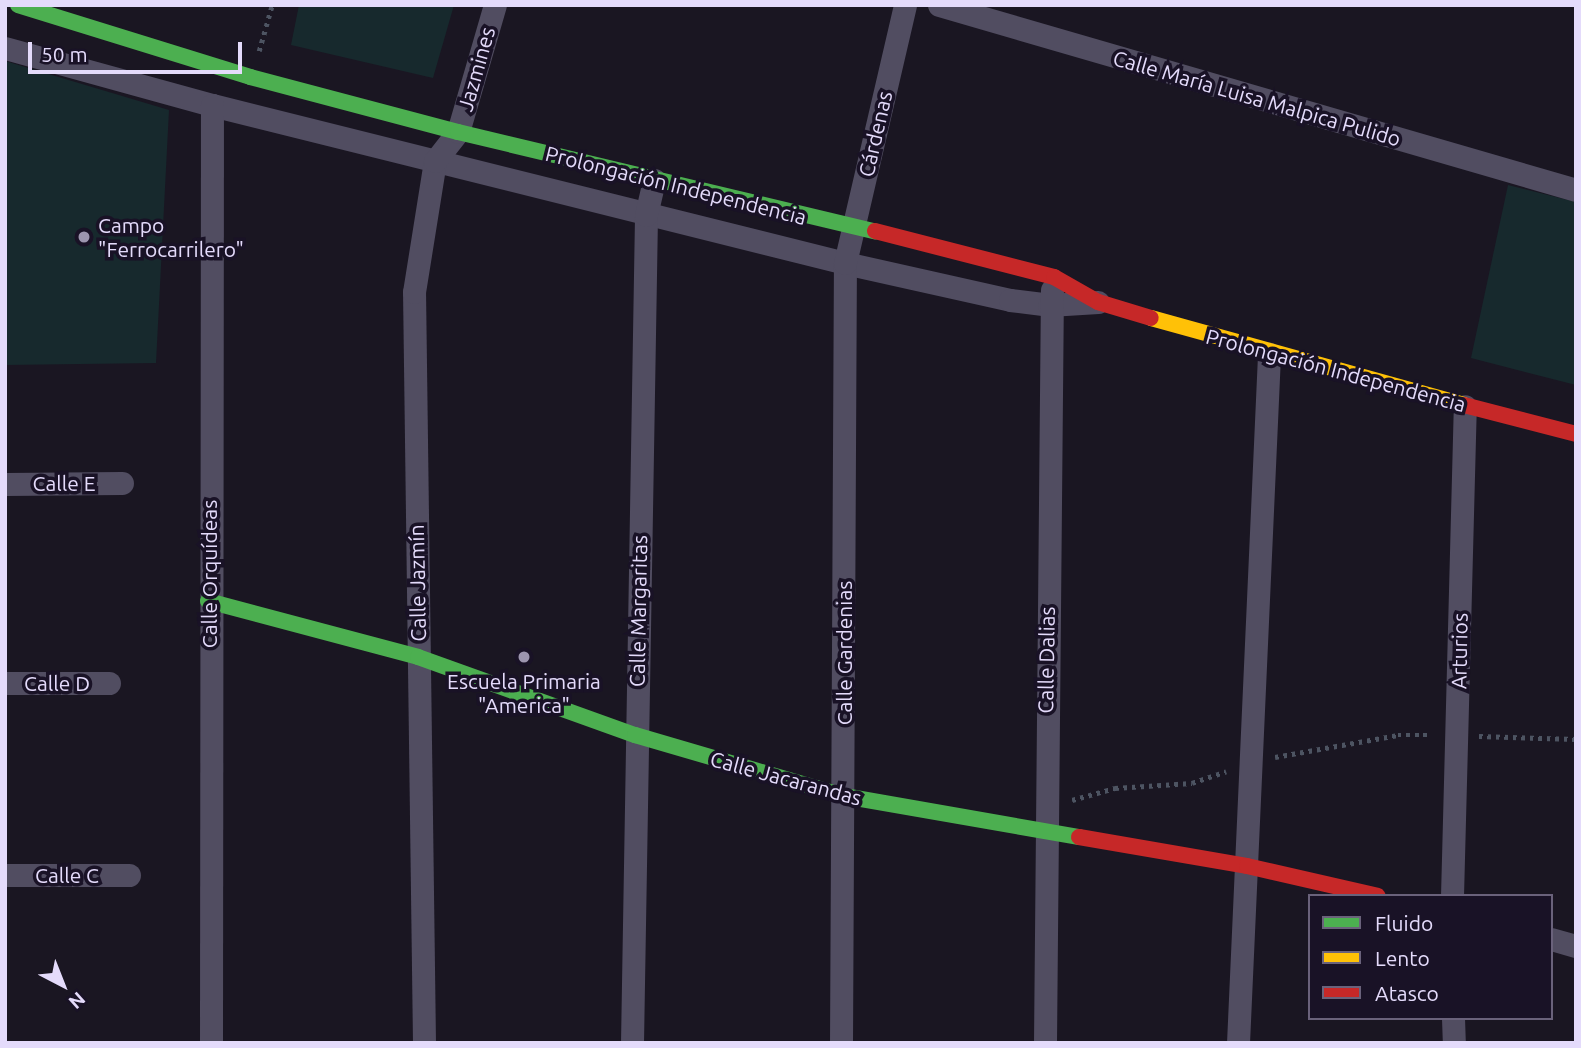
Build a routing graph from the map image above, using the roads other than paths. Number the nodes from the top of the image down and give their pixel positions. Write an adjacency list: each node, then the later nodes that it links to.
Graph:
1 (18, 5): 7 (street, Prolongación Independencia)
2 (495, 5): 7 (street, Jazmines)
3 (905, 5): 12 (street, Cárdenas)
4 (939, 5): 10 (street, Calle María Luisa Malpica Pulido)
5 (5, 48): 6 (street, Prolongación Independencia)
6 (212, 105): 8 (street, Prolongación Independencia); 22 (street, Calle Orquídeas)
7 (458, 132): 8 (street, Calle Jazmín); 9 (street, Prolongación Independencia)
8 (435, 161): 11 (street, Prolongación Independencia); 23 (street, Calle Jazmín)
9 (654, 180): 11 (street, Calle Margaritas); 12 (street, Prolongación Independencia)
10 (1576, 190)
11 (646, 215): 13 (street, Prolongación Independencia); 26 (street, Calle Margaritas)
12 (854, 228): 13 (street, Cárdenas); 14 (street, Prolongación Independencia)
13 (845, 263): 16 (street, Prolongación Independencia); 27 (street, Calle Gardenias)
14 (1054, 277): 15 (street, Prolongación Independencia); 16 (street, Calle Dalias)
15 (1098, 302): 16 (street, Prolongación Independencia); 17 (street, Prolongación Independencia)
16 (1049, 305): 28 (street, Calle Dalias)
17 (1269, 354): 18 (street, Prolongación Independencia); 29 (street)
18 (1465, 405): 19 (street, Prolongación Independencia); 33 (street, Arturios)
19 (1576, 434)
20 (122, 483): 21 (street, Calle E)
21 (5, 484)
22 (208, 601): 23 (street, Calle Jacarandas); 37 (street, Calle Orquídeas)
23 (418, 657): 26 (street, Calle Jacarandas); 38 (street, Calle Jazmín)
24 (5, 683): 25 (street, Calle D)
25 (109, 683)
26 (635, 735): 27 (street, Calle Jacarandas); 39 (street, Calle Margaritas)
27 (844, 796): 28 (street, Calle Jacarandas); 40 (street, Calle Gardenias)
28 (1044, 832): 29 (street, Calle Jacarandas); 41 (street, Calle Dalias)
29 (1247, 866): 32 (street, Calle Jacarandas); 42 (street)
30 (5, 875): 31 (street, Calle C)
31 (129, 875)
32 (1369, 894)
33 (1452, 894)
34 (1553, 940): 35 (street)
35 (1576, 946)
36 (1453, 1020): 43 (street)
37 (211, 1043)
38 (424, 1043)
39 (632, 1043)
40 (841, 1043)
41 (1045, 1043)
42 (1238, 1043)
43 (1454, 1043)

